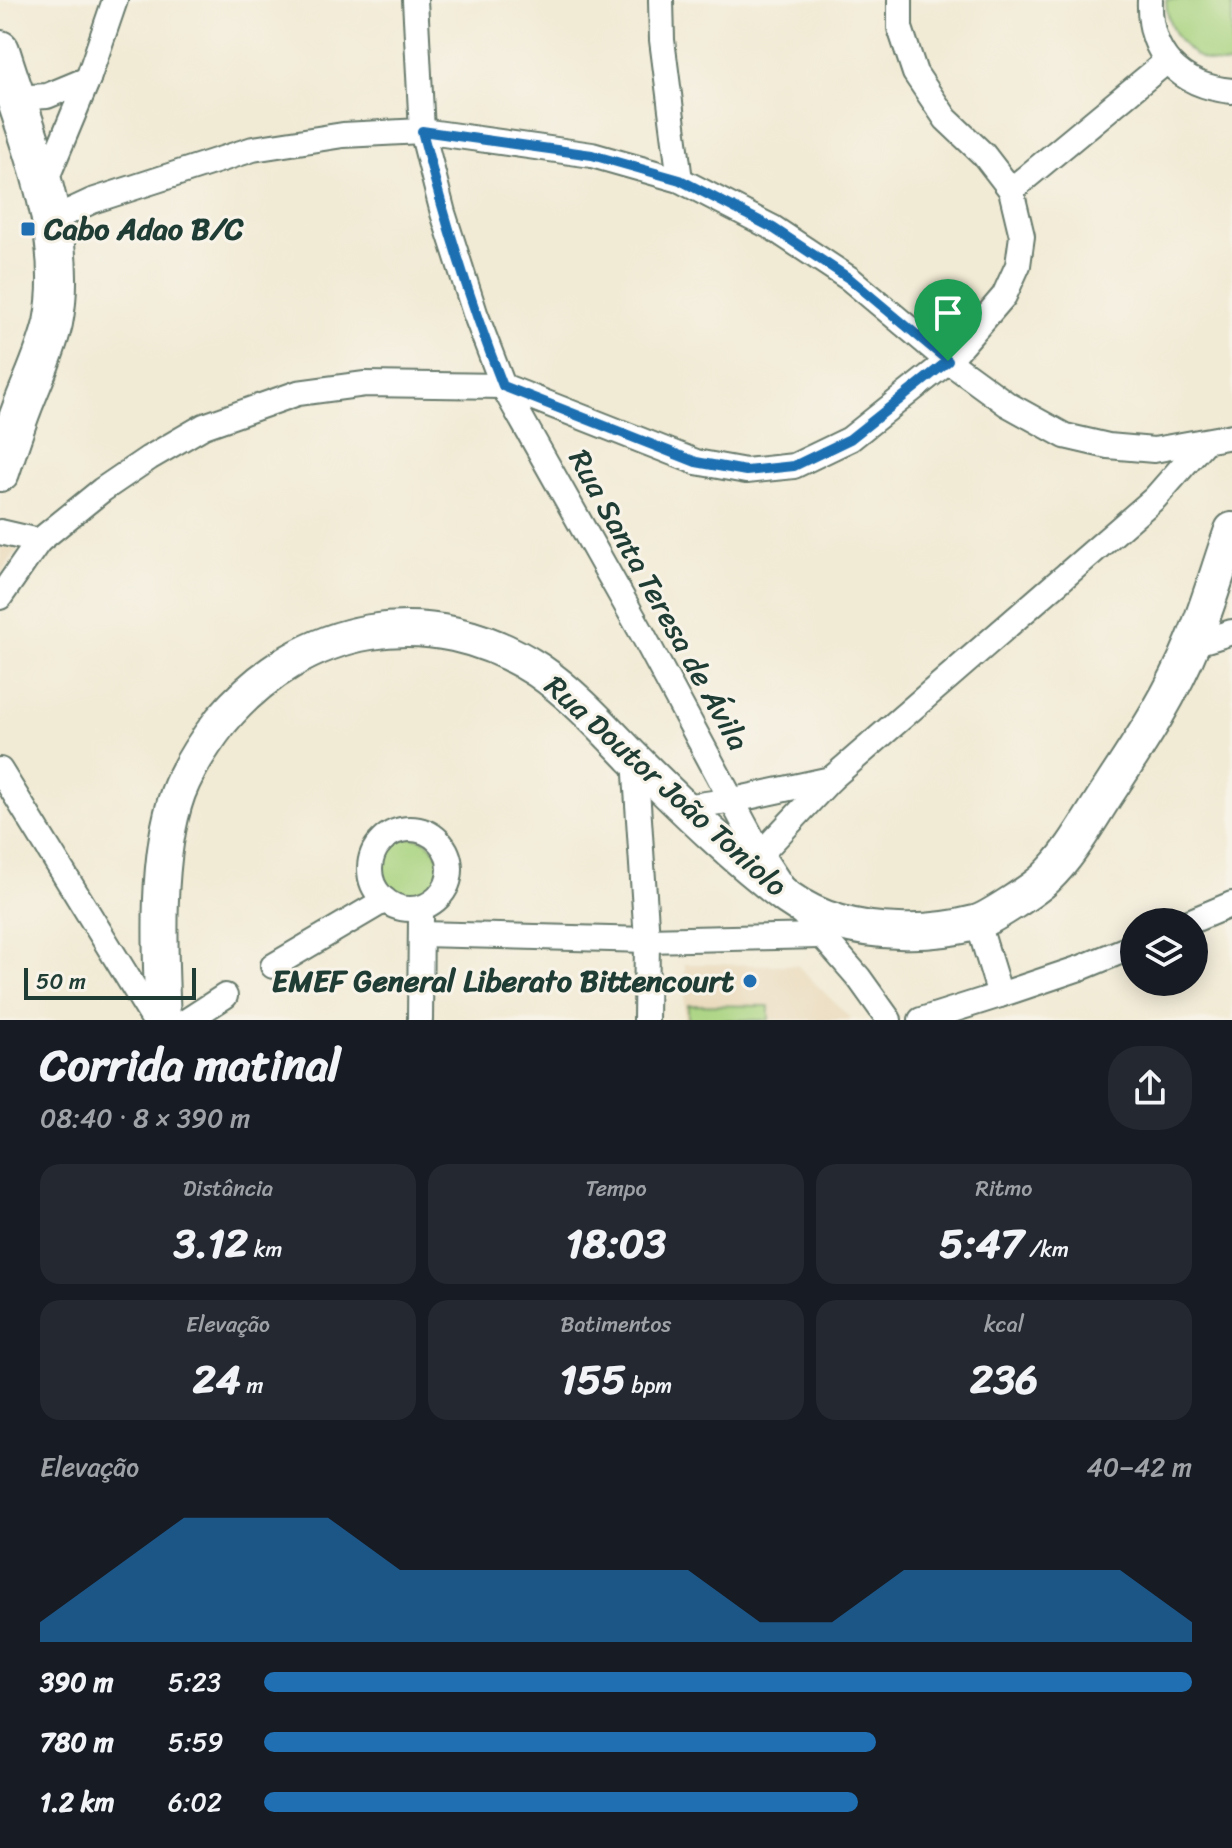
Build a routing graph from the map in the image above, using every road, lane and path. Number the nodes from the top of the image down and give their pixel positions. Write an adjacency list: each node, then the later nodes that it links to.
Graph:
1 (115, 0): 8 (street)
2 (415, 0): 11 (street, Rua Santa Teresa de Ávila)
3 (661, 0): 12 (street)
4 (900, 0): 13 (street)
5 (1150, 0): 7 (street)
6 (0, 50): 10 (main road)
7 (1167, 61): 9 (street); 13 (street)
8 (88, 79): 10 (street); 14 (street)
9 (1232, 91)
10 (15, 98): 14 (main road)
11 (422, 131): 12 (street); 14 (street); 16 (street, Rua Santa Teresa de Ávila)
12 (680, 180): 15 (street)
13 (1011, 190): 15 (street)
14 (47, 204): 17 (main road)
15 (948, 361): 16 (street); 19 (street)
16 (503, 386): 23 (street); 30 (street, Rua Santa Teresa de Ávila)
17 (11, 420): 20 (main road)
18 (1232, 436): 19 (street)
19 (1204, 442): 29 (street)
20 (0, 472)
21 (1232, 530): 26 (street, Rua Doutor João Toniolo)
22 (0, 532): 23 (street)
23 (39, 541): 24 (street)
24 (0, 597)
25 (1232, 632): 26 (street)
26 (1193, 644): 38 (street, Rua Doutor João Toniolo)
27 (635, 759): 31 (street, Rua Doutor João Toniolo); 41 (street); 47 (street, Rua Doutor João Toniolo)
28 (0, 770): 46 (street)
29 (831, 779): 30 (street); 32 (street)
30 (734, 800): 31 (street); 32 (street, Rua Santa Teresa de Ávila)
31 (684, 807): 32 (street, Rua Doutor João Toniolo)
32 (755, 859): 34 (street, Rua Doutor João Toniolo)
33 (385, 900): 36 (street); 36 (street); 43 (street)
34 (791, 900): 38 (street, Rua Doutor João Toniolo); 40 (street)
35 (1232, 904): 37 (street)
36 (422, 907): 39 (street)
37 (1208, 914)
38 (978, 923): 44 (street)
39 (421, 934): 41 (street); 49 (street)
40 (820, 936): 41 (street); 51 (street)
41 (647, 940): 50 (street)
42 (1120, 952): 44 (street)
43 (273, 966)
44 (1000, 995): 52 (street)
45 (225, 996): 48 (street)
46 (154, 1020)
47 (163, 1020)
48 (188, 1020)
49 (420, 1020)
50 (646, 1020)
51 (889, 1020)
52 (921, 1020)

